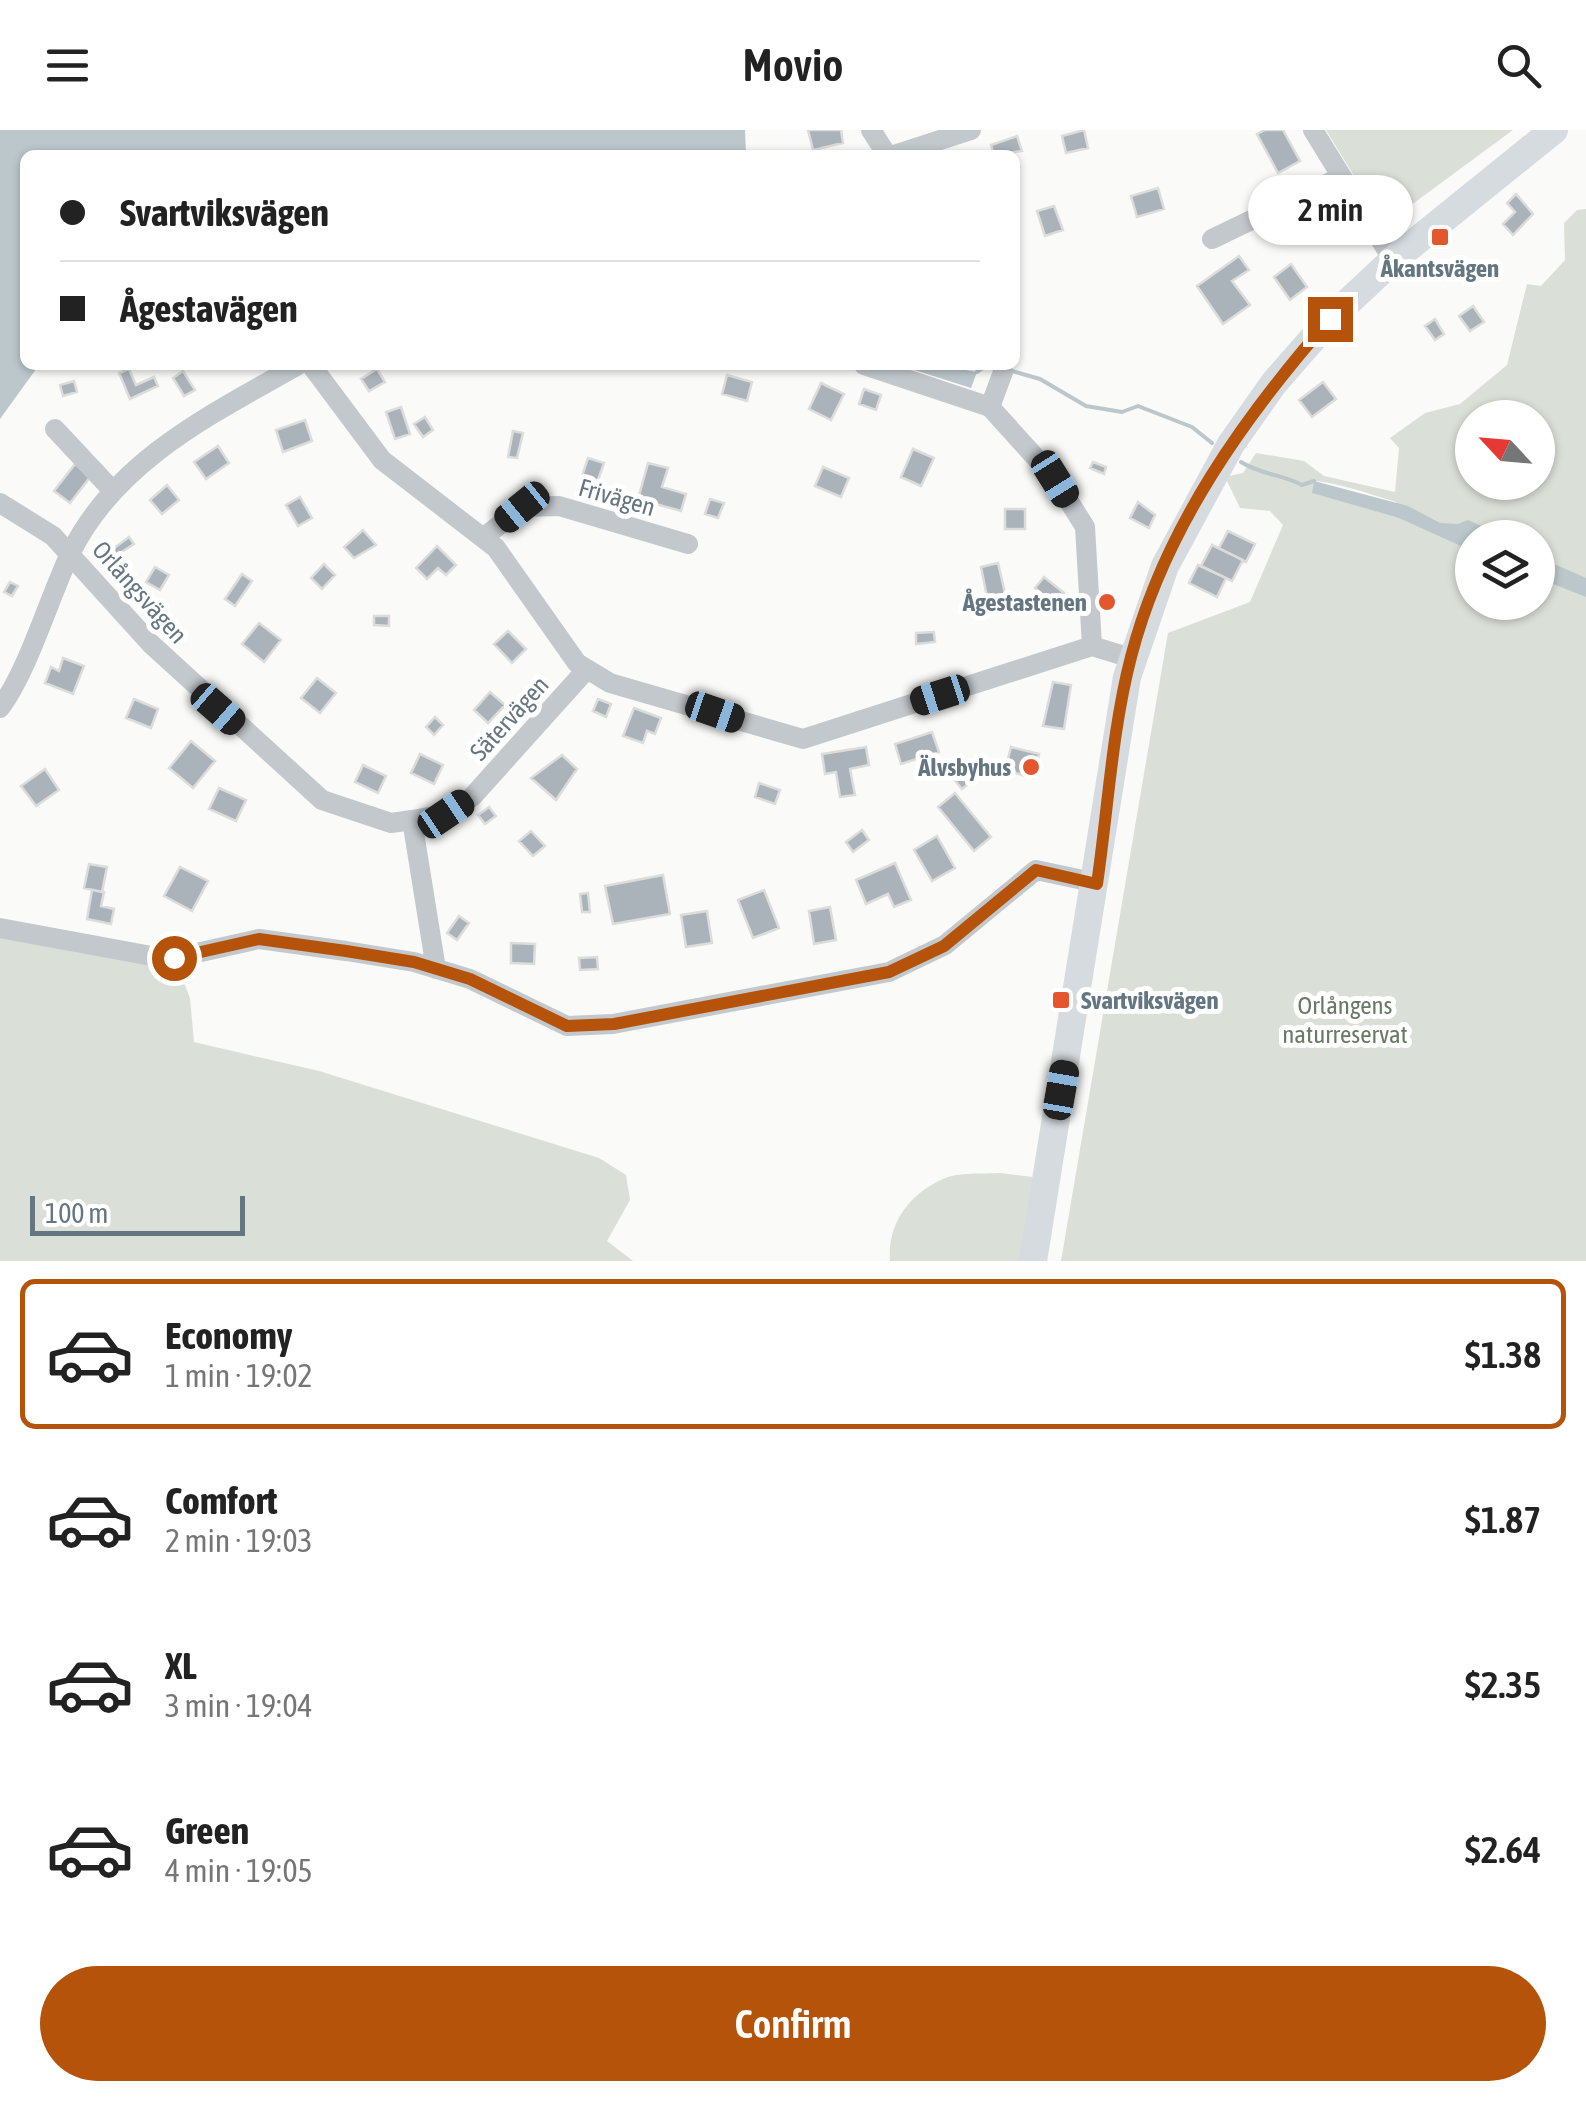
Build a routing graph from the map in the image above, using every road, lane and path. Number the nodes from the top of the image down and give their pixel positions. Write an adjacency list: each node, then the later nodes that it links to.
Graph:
1 (871, 130): 5 (street)
2 (971, 130): 6 (street)
3 (1313, 130): 7 (street)
4 (1554, 130): 9 (main road)
5 (886, 150)
6 (906, 150)
7 (1342, 177): 8 (street); 9 (street)
8 (1212, 240)
9 (1392, 260): 22 (main road)
10 (289, 370): 16 (street)
11 (315, 370): 18 (street)
12 (879, 370): 14 (street)
13 (1002, 372): 14 (street)
14 (990, 407): 21 (street)
15 (55, 429): 16 (street)
16 (114, 491): 20 (street)
17 (2, 510): 20 (street, Orlångsvägen)
18 (483, 538): 19 (street, Frivägen); 23 (street)
19 (688, 544)
20 (70, 553): 24 (street); 25 (street, Orlångsvägen)
21 (1092, 646): 22 (street); 23 (street)
22 (1131, 658): 26 (main road)
23 (587, 669): 25 (street, Sätervägen)
24 (2, 703)
25 (412, 820): 28 (street)
26 (1097, 884): 28 (street); 29 (main road)
27 (0, 928): 28 (street)
28 (436, 969)
29 (1032, 1261)

